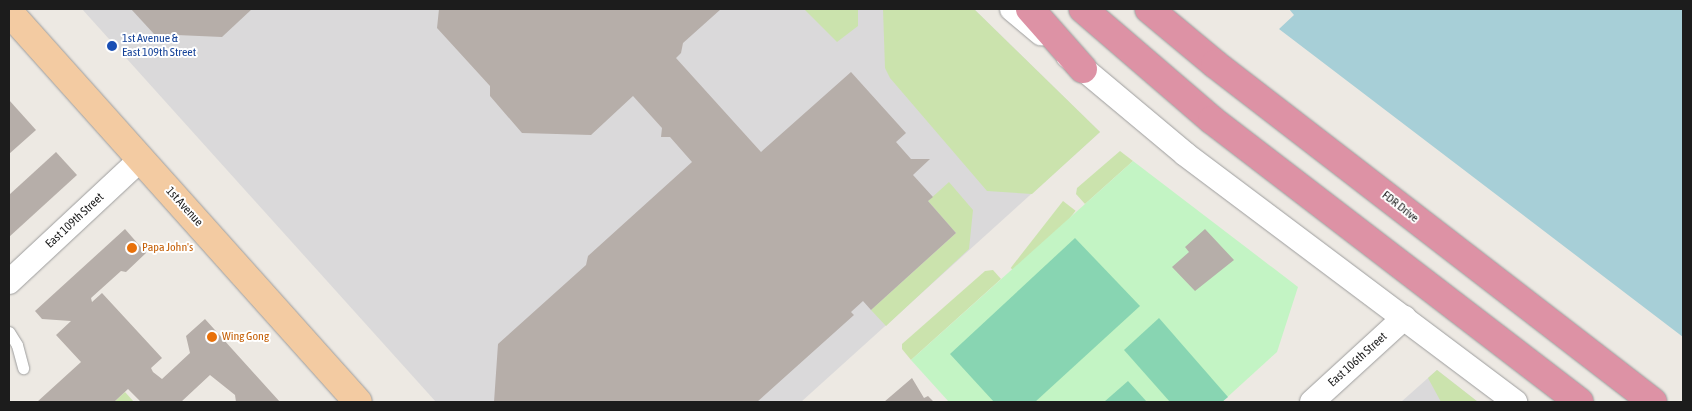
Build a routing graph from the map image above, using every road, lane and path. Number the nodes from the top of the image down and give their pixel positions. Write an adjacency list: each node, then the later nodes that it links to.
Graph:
1 (1012, 9): 6 (street)
2 (1030, 9): 6 (highway)
3 (1083, 9): 15 (highway)
4 (1149, 9): 16 (highway, FDR Drive)
5 (9, 12): 7 (main road, 1st Avenue)
6 (1083, 68): 9 (street)
7 (141, 159): 8 (street, East 109th Street); 12 (main road, 1st Avenue)
8 (9, 282)
9 (1404, 318): 13 (street, East 106th Street); 14 (street)
10 (9, 332): 11 (lane)
11 (23, 368)
12 (358, 402)
13 (1312, 402)
14 (1515, 402)
15 (1579, 402)
16 (1653, 402)

